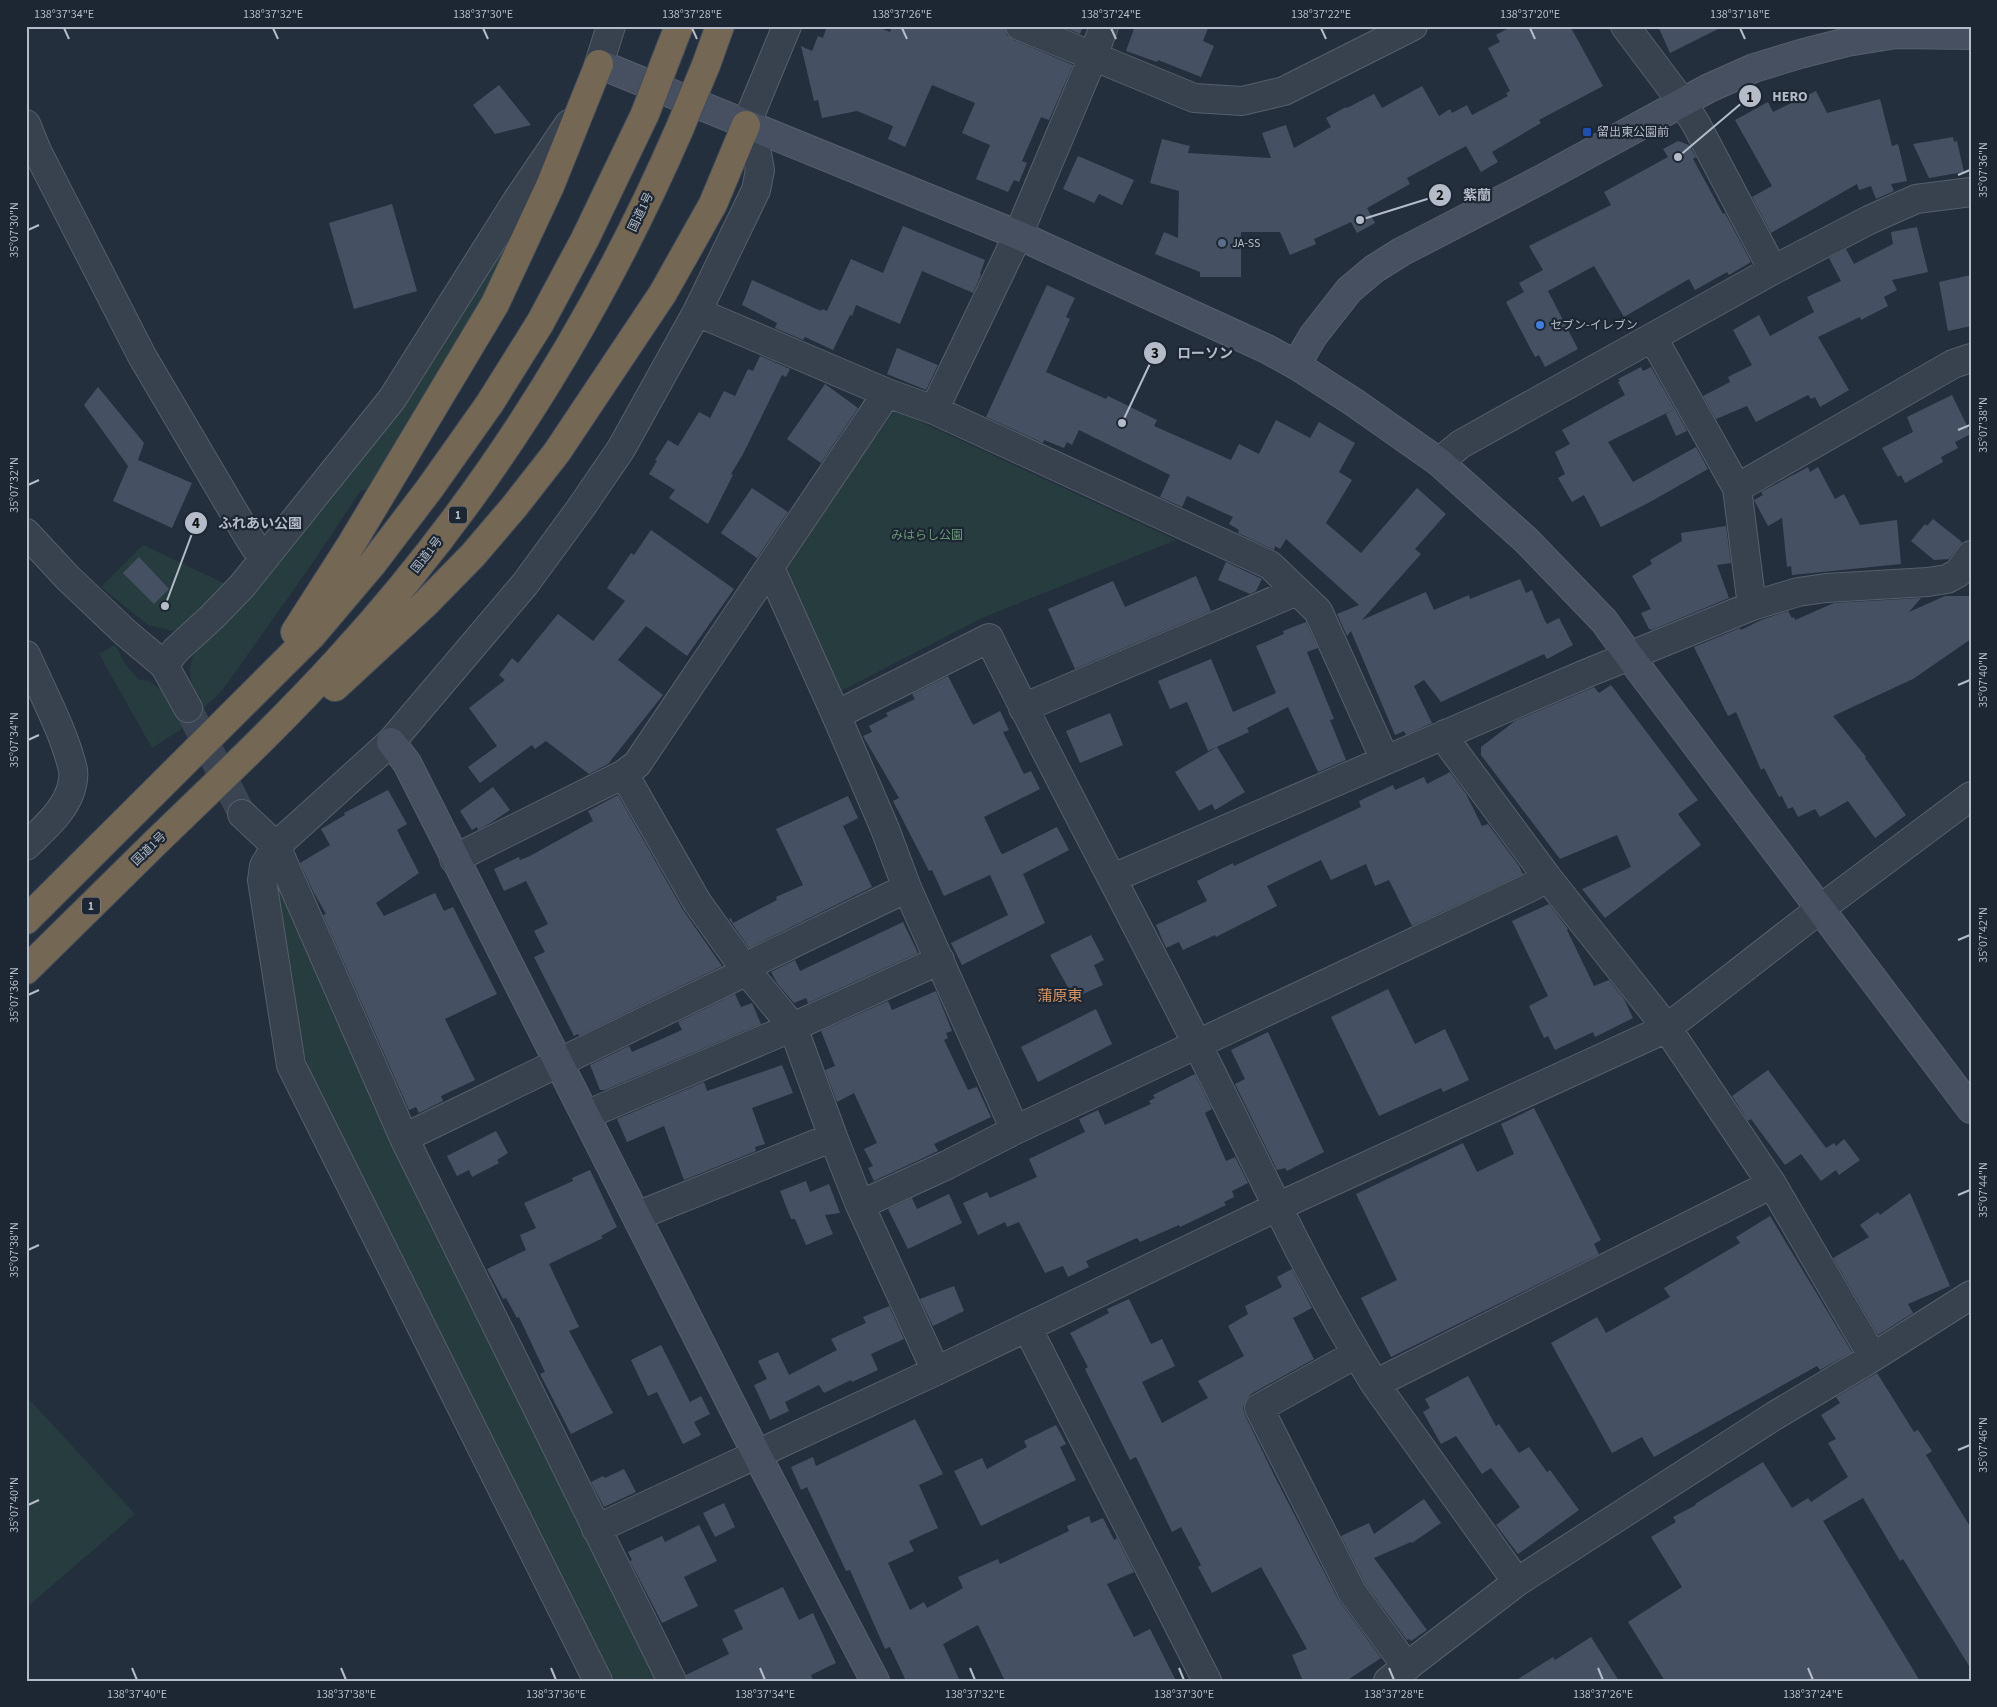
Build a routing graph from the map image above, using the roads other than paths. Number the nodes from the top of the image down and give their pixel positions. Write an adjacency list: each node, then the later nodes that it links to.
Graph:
1 (611, 26): 12 (street)
2 (720, 26): 46 (highway, 国道1号 / 1, bridge)
3 (787, 26): 16 (street)
4 (1020, 26): 11 (street)
5 (1104, 26): 11 (street)
6 (1625, 26): 14 (street)
7 (1404, 28): 11 (street)
8 (1896, 30): 9 (street); 14 (street)
9 (1971, 35)
10 (674, 38): 39 (highway, bridge)
11 (1094, 57): 18 (street)
12 (599, 64): 13 (highway); 16 (street)
13 (587, 97): 30 (street); 39 (highway)
14 (1682, 102): 19 (street); 23 (street)
15 (26, 124): 30 (street)
16 (746, 125): 18 (street); 20 (street); 46 (highway)
17 (1971, 192): 19 (street)
18 (1018, 235): 23 (street); 25 (street)
19 (1773, 270): 21 (street)
20 (697, 312): 24 (street); 42 (street)
21 (1653, 338): 26 (street); 27 (street)
22 (1971, 358): 27 (street)
23 (1296, 365): 26 (street)
24 (887, 394): 25 (street); 31 (street)
25 (934, 410): 32 (street)
26 (1438, 462): 35 (street)
27 (1737, 488): 33 (street)
28 (26, 533): 36 (street)
29 (1971, 554): 33 (street)
30 (265, 556): 36 (street)
31 (770, 568): 40 (street); 44 (street)
32 (1297, 591): 38 (street); 43 (street)
33 (1752, 606): 35 (street)
34 (26, 655): 47 (street)
35 (1630, 658): 41 (street); 54 (street)
36 (164, 665): 37 (street)
37 (188, 708)
38 (1023, 708): 40 (street); 51 (street)
39 (236, 713): 55 (highway)
40 (836, 715): 53 (street)
41 (1445, 734): 43 (street); 50 (street)
42 (391, 742): 48 (street); 49 (street)
43 (1385, 760): 51 (street)
44 (624, 774): 49 (street); 57 (street)
45 (1971, 796): 54 (street)
46 (156, 842): 58 (highway, 国道1号 / 1)
47 (26, 846)
48 (276, 846): 52 (street); 52 (street); 66 (street)
49 (454, 859): 62 (street)
50 (1547, 877): 60 (street); 61 (street)
51 (1113, 878): 61 (street)
52 (262, 880): 82 (street)
53 (907, 888): 56 (street); 57 (street)
54 (1820, 909): 60 (street); 63 (street)
55 (26, 920)
56 (940, 960): 59 (street); 65 (street)
57 (745, 969): 59 (street); 62 (street)
58 (26, 970)
59 (793, 1027): 64 (street); 67 (street)
60 (1668, 1028): 68 (street); 70 (street)
61 (1198, 1045): 65 (street); 70 (street)
62 (557, 1062): 64 (street); 66 (street)
63 (1971, 1110)
64 (586, 1115): 71 (street)
65 (1015, 1130): 69 (street)
66 (404, 1138): 79 (street)
67 (833, 1138): 69 (street); 71 (street)
68 (1772, 1184): 75 (street); 77 (street)
69 (860, 1205): 76 (street)
70 (1277, 1207): 73 (street); 74 (street)
71 (637, 1216): 78 (street)
72 (1971, 1295): 75 (street)
73 (1027, 1327): 76 (street); 85 (street)
74 (1356, 1354): 77 (street); 81 (street)
75 (1873, 1357): 80 (street)
76 (936, 1371): 78 (street)
77 (1376, 1384): 80 (street)
78 (757, 1455): 79 (street); 84 (street)
79 (596, 1529): 83 (street)
80 (1517, 1582): 81 (street)
81 (1397, 1674)
82 (598, 1681)
83 (672, 1681)
84 (875, 1681)
85 (1207, 1681)

